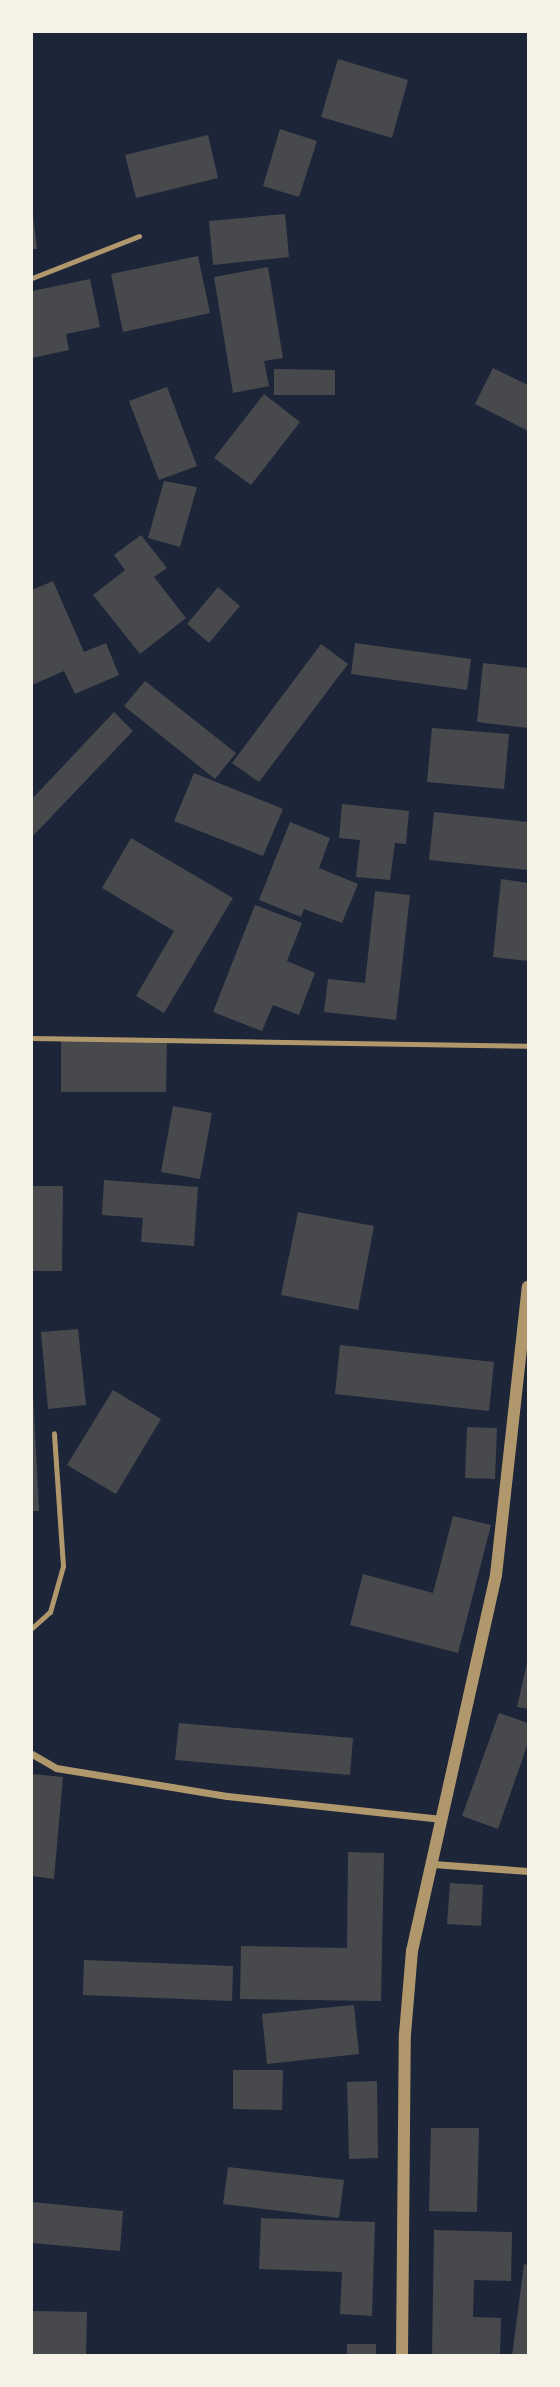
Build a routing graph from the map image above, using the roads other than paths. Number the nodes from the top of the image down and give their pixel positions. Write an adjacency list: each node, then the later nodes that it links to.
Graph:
1 (139, 236): 2 (lane)
2 (32, 278)
3 (32, 1038): 4 (lane)
4 (528, 1046)
5 (528, 1287): 9 (street)
6 (54, 1433): 7 (lane)
7 (32, 1628)
8 (32, 1754): 9 (street)
9 (442, 1819): 10 (street)
10 (433, 1864): 11 (street); 12 (street)
11 (528, 1871)
12 (402, 2356)

